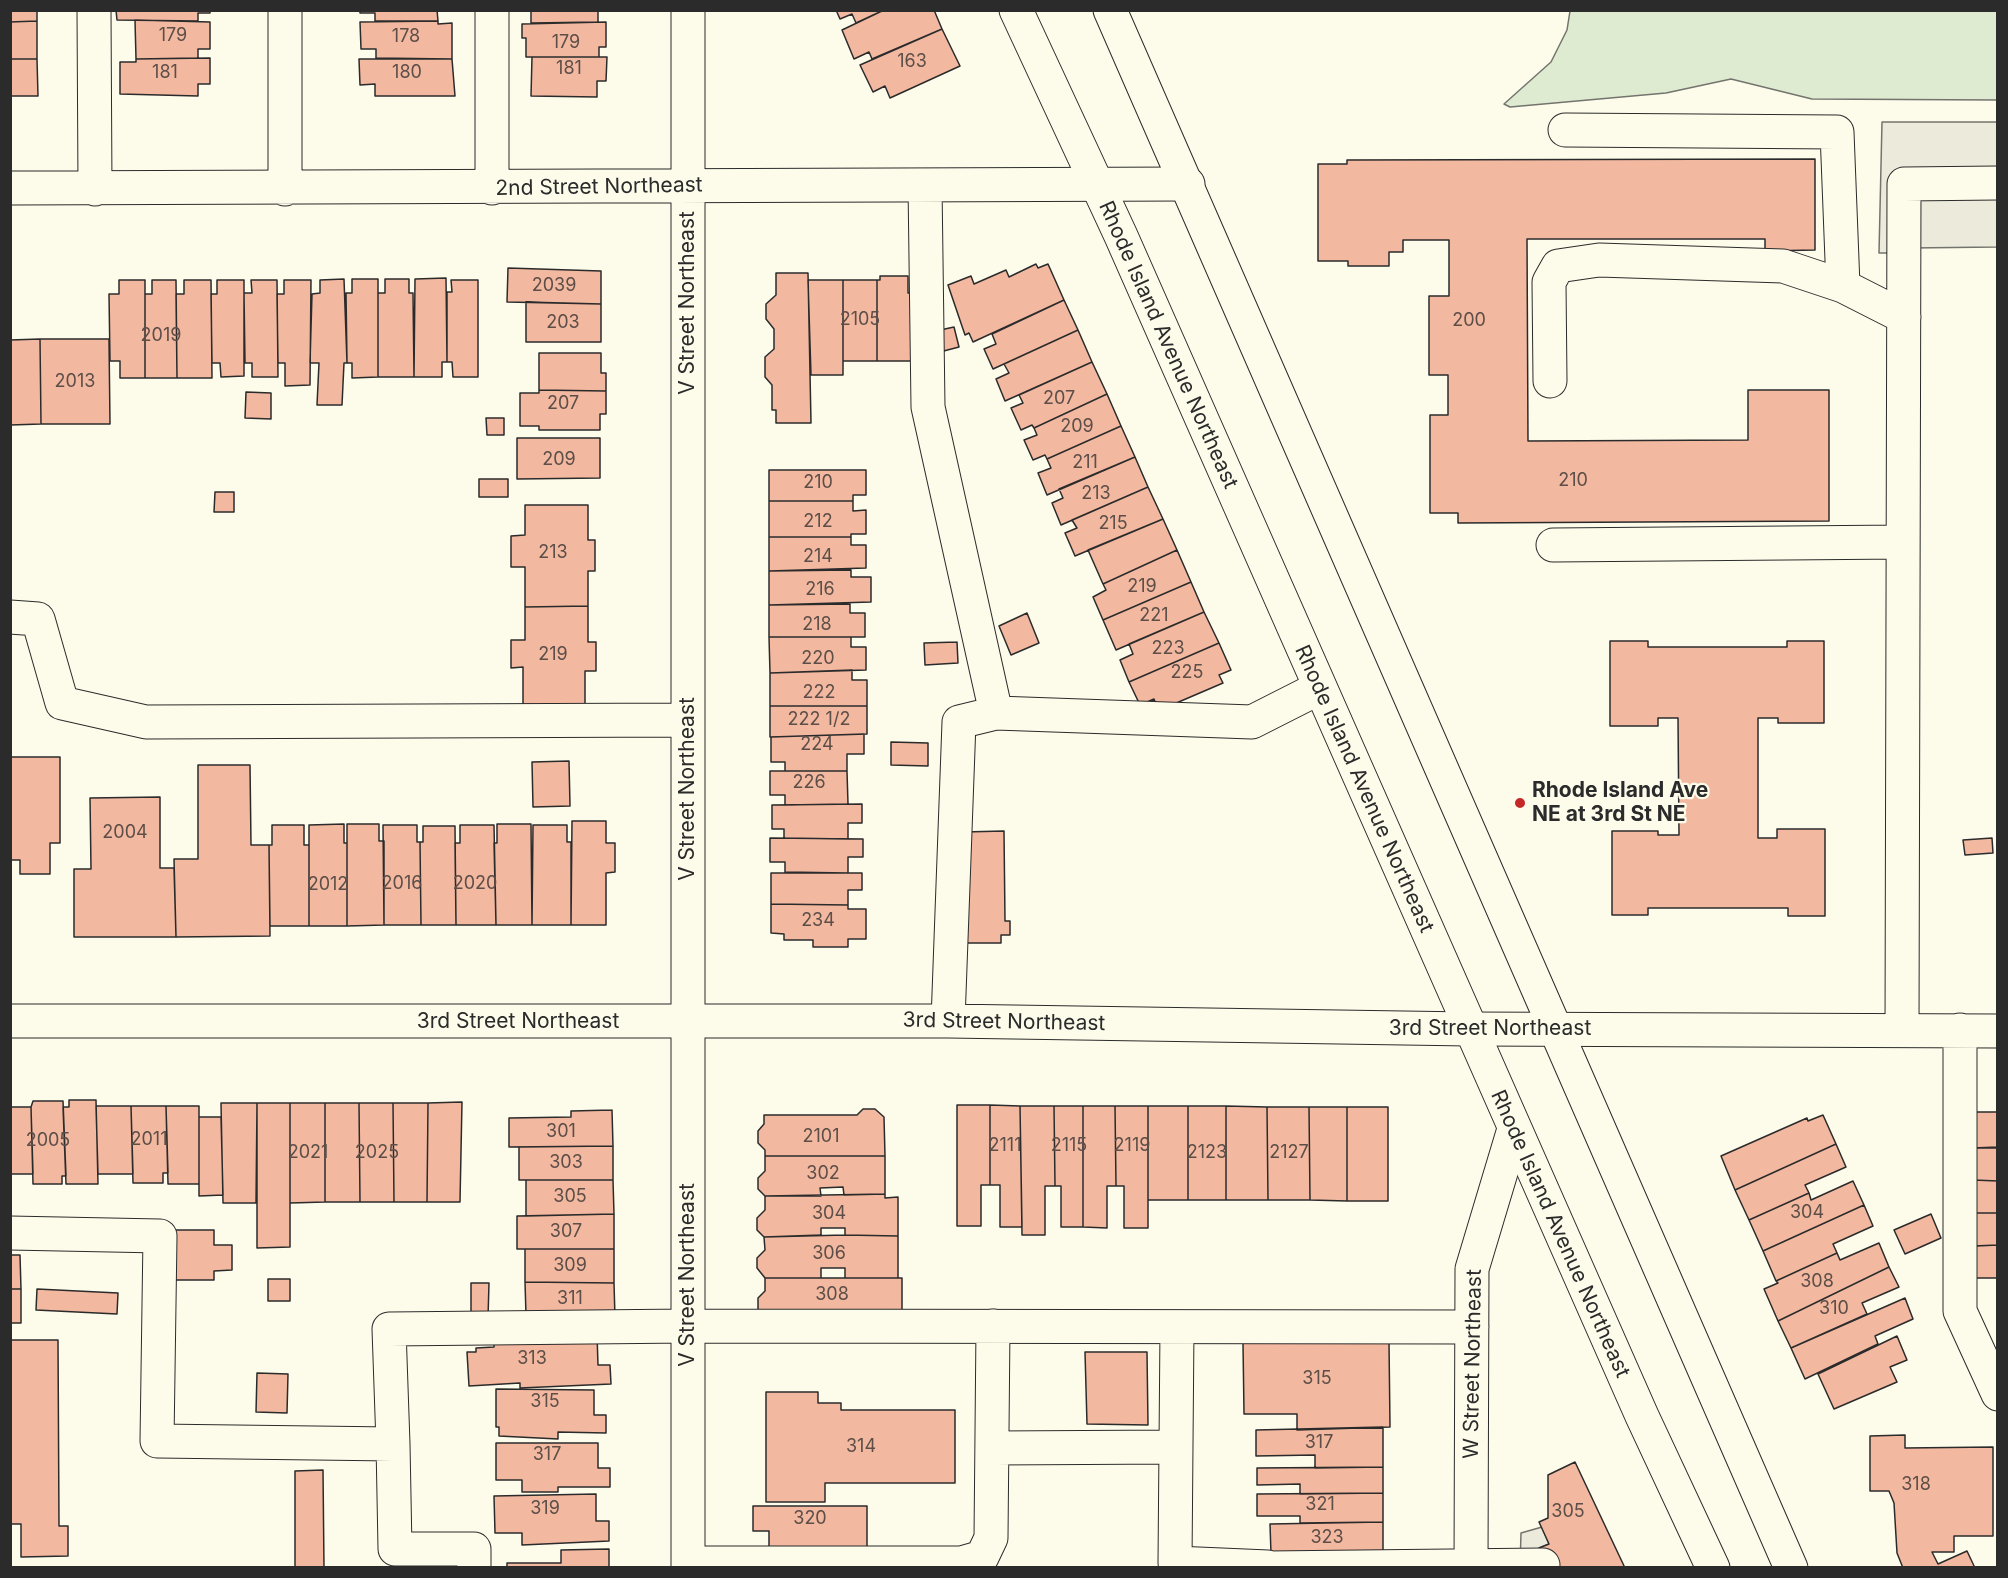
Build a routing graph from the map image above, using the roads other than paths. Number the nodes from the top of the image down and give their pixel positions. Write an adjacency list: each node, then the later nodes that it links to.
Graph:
1 (94, 10): 15 (street)
2 (285, 10): 16 (street)
3 (492, 10): 14 (street)
4 (688, 10): 10 (street, V Street Northeast)
5 (1016, 10): 12 (street, Rhode Island Avenue Northeast)
6 (1110, 10): 9 (street)
7 (1565, 130): 17 (street)
8 (1998, 183): 18 (street)
9 (1188, 184): 12 (street, 2nd Street Northeast); 30 (street)
10 (688, 185): 11 (street, 2nd Street Northeast); 14 (street, 2nd Street Northeast); 25 (street, V Street Northeast)
11 (925, 185): 12 (street, 2nd Street Northeast); 24 (street)
12 (1098, 185): 23 (street, Rhode Island Avenue Northeast)
13 (10, 188): 15 (street, 2nd Street Northeast)
14 (492, 188): 16 (street, 2nd Street Northeast)
15 (95, 189): 16 (street, 2nd Street Northeast)
16 (285, 189)
17 (1843, 286): 18 (street); 19 (street)
18 (1904, 317): 20 (street)
19 (1550, 381)
20 (1903, 542): 21 (street); 31 (street)
21 (1553, 545)
22 (10, 617): 25 (street)
23 (1319, 688): 24 (street); 29 (street, Rhode Island Avenue Northeast)
24 (996, 713): 27 (street)
25 (688, 720): 28 (street, V Street Northeast)
26 (10, 1021): 28 (street, 3rd Street Northeast)
27 (948, 1021): 28 (street, 3rd Street Northeast); 29 (street, 3rd Street Northeast)
28 (688, 1022): 36 (street, V Street Northeast)
29 (1469, 1029): 30 (street, 3rd Street Northeast); 34 (street, Rhode Island Avenue Northeast)
30 (1554, 1029): 31 (street, 3rd Street Northeast); 50 (street)
31 (1902, 1030): 32 (street, 3rd Street Northeast)
32 (1960, 1030): 33 (street, 3rd Street Northeast); 40 (street)
33 (1998, 1031)
34 (1514, 1130): 39 (street, W Street Northeast); 49 (street, Rhode Island Avenue Northeast)
35 (10, 1233): 41 (street)
36 (688, 1326): 37 (street); 41 (street); 44 (street, V Street Northeast)
37 (993, 1326): 38 (street); 43 (street)
38 (1177, 1327): 39 (street); 42 (street)
39 (1472, 1327): 46 (street, W Street Northeast)
40 (1998, 1394)
41 (393, 1444): 48 (street)
42 (1176, 1447): 43 (street); 47 (street)
43 (992, 1448): 44 (street)
44 (688, 1565)
45 (1542, 1565): 46 (street)
46 (1471, 1566): 47 (street)
47 (1268, 1567)
48 (474, 1568)
49 (1713, 1568)
50 (1791, 1568)

